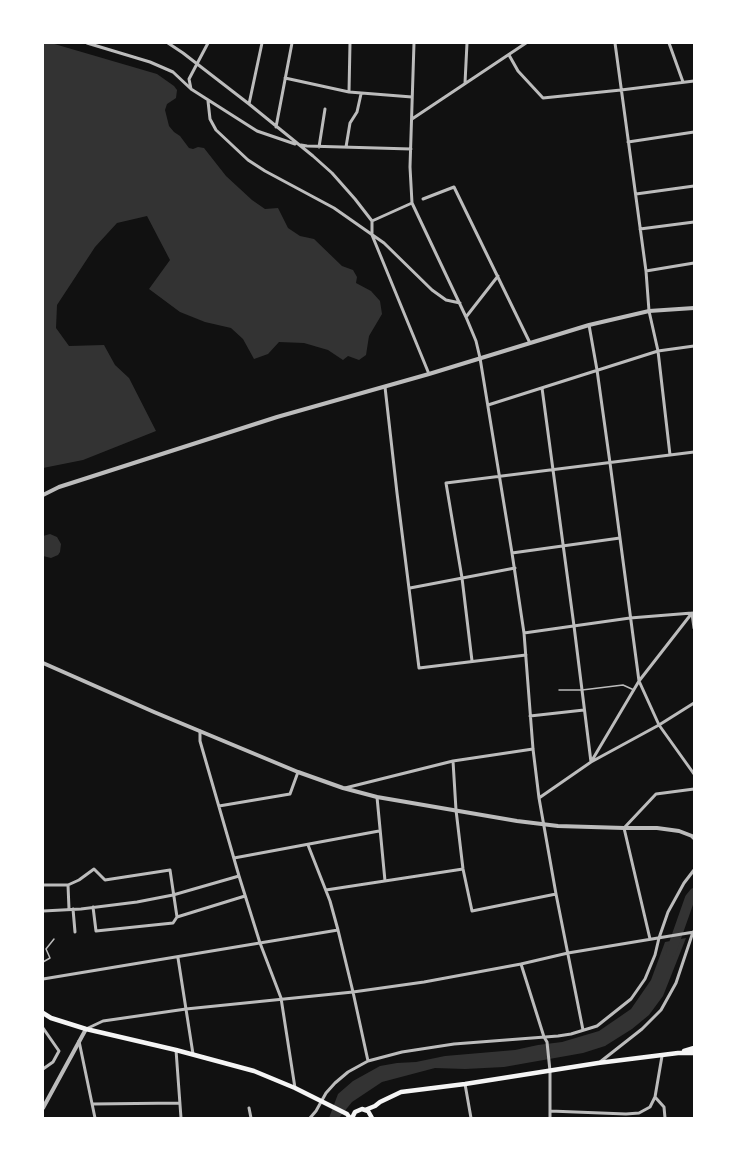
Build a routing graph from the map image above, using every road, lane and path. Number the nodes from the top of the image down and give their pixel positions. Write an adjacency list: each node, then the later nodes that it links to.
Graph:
1 (87, 43): 18 (street)
2 (168, 43): 13 (street)
3 (208, 43): 13 (street)
4 (262, 43): 24 (street)
5 (292, 43): 14 (street)
6 (350, 43): 20 (street)
7 (414, 43): 22 (street)
8 (467, 43): 17 (street)
9 (526, 43): 12 (street)
10 (615, 43): 19 (street)
11 (669, 43): 16 (street)
12 (509, 55): 17 (street); 19 (street)
13 (197, 64): 18 (street); 24 (street)
14 (286, 78): 20 (street); 27 (street)
15 (694, 81): 16 (street)
16 (683, 82): 19 (street)
17 (466, 84): 26 (street)
18 (191, 89): 23 (street)
19 (621, 90): 29 (street)
20 (349, 92): 21 (street)
21 (361, 94): 22 (street); 32 (street)
22 (412, 96): 26 (street)
23 (208, 101): 30 (street); 41 (street)
24 (250, 104): 27 (street)
25 (325, 109): 31 (street)
26 (412, 119): 33 (street)
27 (276, 127): 30 (street)
28 (694, 132): 29 (street)
29 (628, 142): 35 (street)
30 (299, 145): 31 (street); 38 (street)
31 (319, 147): 32 (street)
32 (346, 147): 33 (street)
33 (411, 149): 37 (street)
34 (694, 186): 35 (street)
35 (636, 194): 40 (street)
36 (424, 199): 44 (street)
37 (412, 203): 38 (street); 45 (street)
38 (372, 221): 41 (street)
39 (694, 222): 40 (street)
40 (640, 229): 43 (street)
41 (372, 235): 45 (street); 55 (street)
42 (694, 263): 43 (street)
43 (646, 271): 47 (street)
44 (498, 276): 48 (street); 50 (street)
45 (460, 303): 48 (street)
46 (694, 308): 47 (street)
47 (649, 311): 49 (street); 52 (street)
48 (466, 317): 53 (street)
49 (589, 325): 50 (street); 54 (street)
50 (530, 343): 53 (street)
51 (694, 346): 52 (street)
52 (658, 352): 54 (street); 60 (street)
53 (480, 358): 55 (street); 58 (street)
54 (597, 370): 57 (street); 61 (street)
55 (429, 374): 56 (street)
56 (385, 387): 64 (street); 70 (street)
57 (542, 388): 58 (street); 62 (street)
58 (488, 405): 63 (street)
59 (694, 452): 60 (street)
60 (670, 455): 61 (street)
61 (610, 463): 62 (street); 65 (street)
62 (553, 469): 63 (street); 66 (street)
63 (500, 475): 67 (street); 69 (street)
64 (43, 495)
65 (620, 538): 66 (street); 72 (street)
66 (563, 546): 67 (street); 73 (street)
67 (512, 553): 68 (street)
68 (515, 568): 69 (street); 75 (street)
69 (462, 578): 70 (street); 77 (street)
70 (410, 588): 77 (street)
71 (693, 613): 72 (street); 74 (street); 79 (street)
72 (630, 618): 73 (street); 79 (street)
73 (574, 626): 75 (street); 81 (street)
74 (694, 628)
75 (524, 633): 76 (street)
76 (526, 655): 77 (street); 85 (street)
77 (472, 661)
78 (43, 663): 87 (street)
79 (639, 681): 82 (street); 86 (street)
80 (559, 690): 81 (lane)
81 (582, 690): 82 (lane); 84 (street)
82 (634, 690): 90 (street)
83 (694, 703): 86 (street)
84 (584, 710): 85 (street); 90 (street)
85 (530, 716): 88 (street)
86 (659, 725): 90 (street); 92 (street)
87 (200, 731): 91 (street); 97 (street)
88 (533, 749): 89 (street); 96 (street)
89 (453, 762): 93 (street); 98 (street)
90 (591, 762): 96 (street)
91 (298, 772): 93 (street); 97 (street)
92 (694, 774)
93 (343, 788): 95 (street)
94 (694, 789): 100 (street)
95 (377, 797): 98 (street); 101 (street)
96 (539, 798): 99 (street)
97 (219, 806): 104 (street)
98 (456, 810): 99 (street); 105 (street)
99 (543, 824): 100 (street); 112 (street)
100 (624, 828): 102 (street); 124 (street)
101 (379, 831): 103 (street); 108 (street)
102 (694, 838)
103 (308, 845): 104 (street); 111 (street)
104 (234, 858): 107 (street)
105 (463, 869): 108 (street); 112 (street)
106 (694, 870): 122 (street)
107 (239, 876): 113 (street); 114 (street)
108 (385, 881): 111 (street)
109 (43, 885): 110 (street)
110 (68, 885): 113 (street); 116 (street)
111 (326, 890): 119 (street)
112 (556, 894): 126 (street)
113 (173, 895): 115 (street); 118 (street)
114 (245, 896): 118 (street); 125 (street)
115 (93, 907): 116 (street); 118 (street)
116 (71, 909): 117 (street); 120 (street)
117 (43, 910)
118 (177, 916)
119 (338, 930): 125 (street); 131 (street)
120 (75, 932)
121 (694, 932): 122 (street); 147 (street)
122 (659, 938): 124 (street); 137 (street)
123 (54, 939): 128 (lane)
124 (650, 939): 126 (street)
125 (260, 943): 127 (street); 132 (street)
126 (568, 953): 129 (street); 137 (street)
127 (178, 958): 130 (street); 133 (street)
128 (43, 962)
129 (521, 964): 131 (street); 138 (street)
130 (43, 979)
131 (353, 992): 132 (street); 146 (street)
132 (281, 998): 133 (street); 151 (street)
133 (186, 1008): 136 (street); 144 (street)
134 (43, 1013): 136 (main road)
135 (43, 1028): 148 (street)
136 (86, 1029): 139 (street); 141 (main road)
137 (583, 1030): 138 (street)
138 (544, 1037): 146 (street); 149 (street)
139 (79, 1041): 155 (street); 157 (street)
140 (694, 1048): 142 (main road)
141 (176, 1050): 144 (main road); 154 (street)
142 (678, 1053): 143 (main road); 145 (main road)
143 (694, 1053)
144 (193, 1054): 151 (main road)
145 (662, 1056): 147 (main road); 152 (street)
146 (368, 1061): 153 (street)
147 (598, 1063): 149 (main road)
148 (43, 1069)
149 (550, 1071): 150 (main road); 160 (street)
150 (465, 1084): 156 (main road); 167 (street)
151 (295, 1088): 153 (main road)
152 (655, 1097): 160 (street); 169 (street)
153 (321, 1101): 161 (main road); 165 (street)
154 (180, 1103): 155 (street); 163 (street)
155 (92, 1104): 162 (street)
156 (375, 1106): 159 (main road); 166 (main road)
157 (43, 1108)
158 (249, 1108): 164 (street)
159 (365, 1110): 161 (main road); 166 (main road)
160 (550, 1111): 168 (street)
161 (351, 1116)
162 (95, 1118)
163 (181, 1118)
164 (251, 1118)
165 (310, 1118)
166 (372, 1118)
167 (471, 1118)
168 (550, 1118)
169 (665, 1118)

